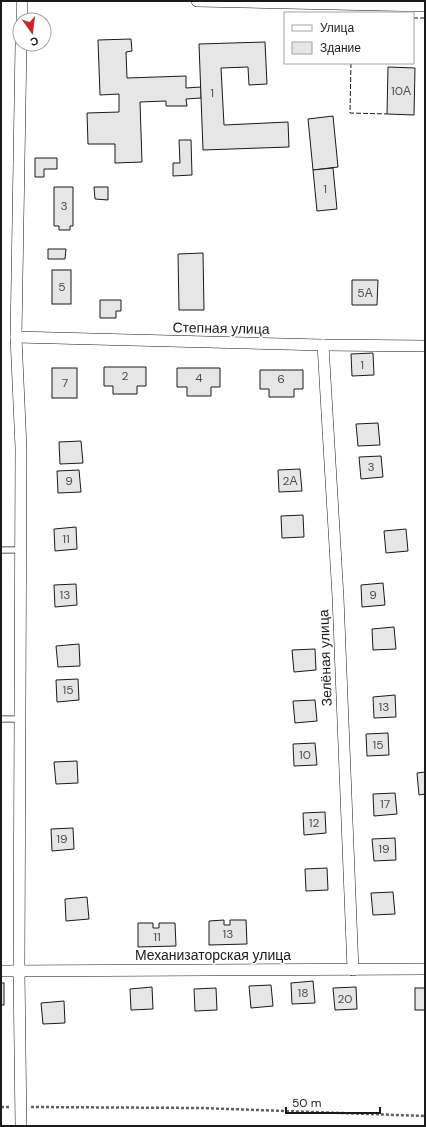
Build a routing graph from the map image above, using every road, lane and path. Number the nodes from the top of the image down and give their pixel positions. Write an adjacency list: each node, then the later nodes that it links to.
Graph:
1 (22, 1): 5 (street)
2 (197, 1): 3 (street)
3 (227, 2): 4 (street)
4 (425, 6)
5 (22, 12)
6 (21, 52): 7 (street)
7 (16, 338): 8 (street, Степная улица); 11 (street)
8 (323, 346): 9 (street, Степная улица); 15 (street, Зелёная улица)
9 (425, 346)
10 (1, 550): 11 (lane)
11 (19, 550): 13 (street)
12 (1, 719): 13 (lane)
13 (20, 719): 17 (street)
14 (425, 969): 15 (street, Механизаторская улица)
15 (353, 970): 17 (street, Механизаторская улица)
16 (1, 971): 17 (street, Механизаторская улица)
17 (19, 972): 18 (street)
18 (20, 1107): 19 (path); 20 (street)
19 (425, 1116)
20 (21, 1126)

